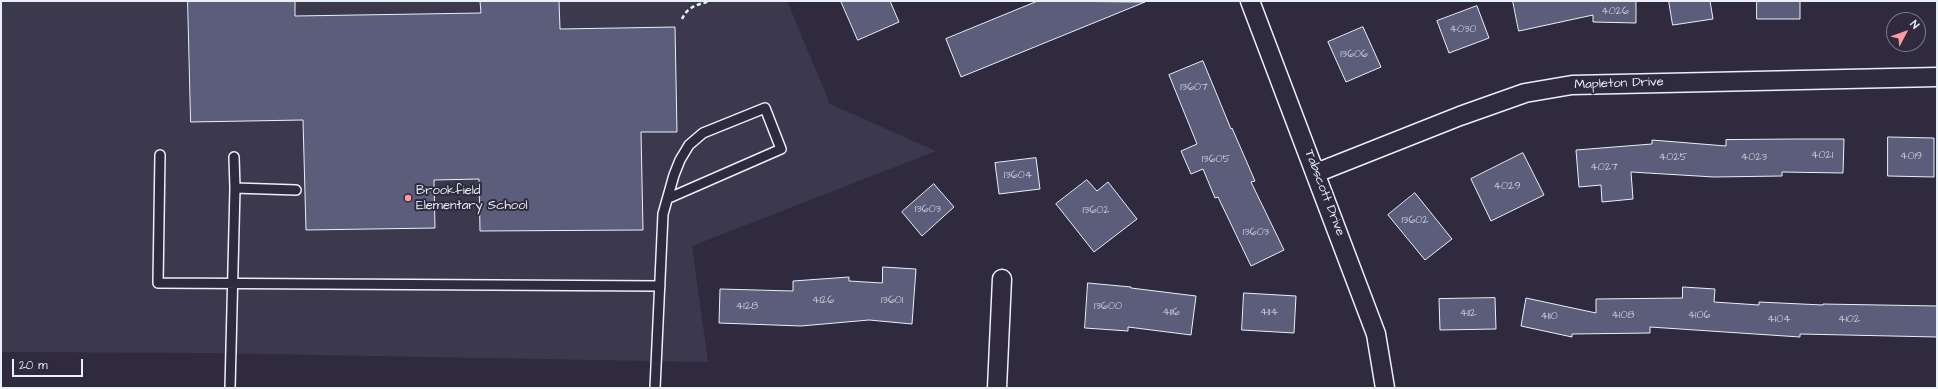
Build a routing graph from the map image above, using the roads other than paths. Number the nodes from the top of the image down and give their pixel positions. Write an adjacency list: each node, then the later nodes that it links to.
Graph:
1 (1250, 1): 5 (street, Tabscott Drive)
2 (1937, 76): 5 (street, Mapleton Drive)
3 (160, 155): 10 (lane)
4 (234, 156): 6 (lane)
5 (1316, 173): 15 (street, Tabscott Drive)
6 (235, 188): 7 (lane); 10 (lane)
7 (296, 190)
8 (669, 198): 8 (lane); 11 (lane)
9 (1002, 279): 14 (street)
10 (232, 283): 11 (lane); 12 (lane)
11 (660, 286): 13 (lane)
12 (230, 388)
13 (655, 388)
14 (998, 388)
15 (1385, 388)

